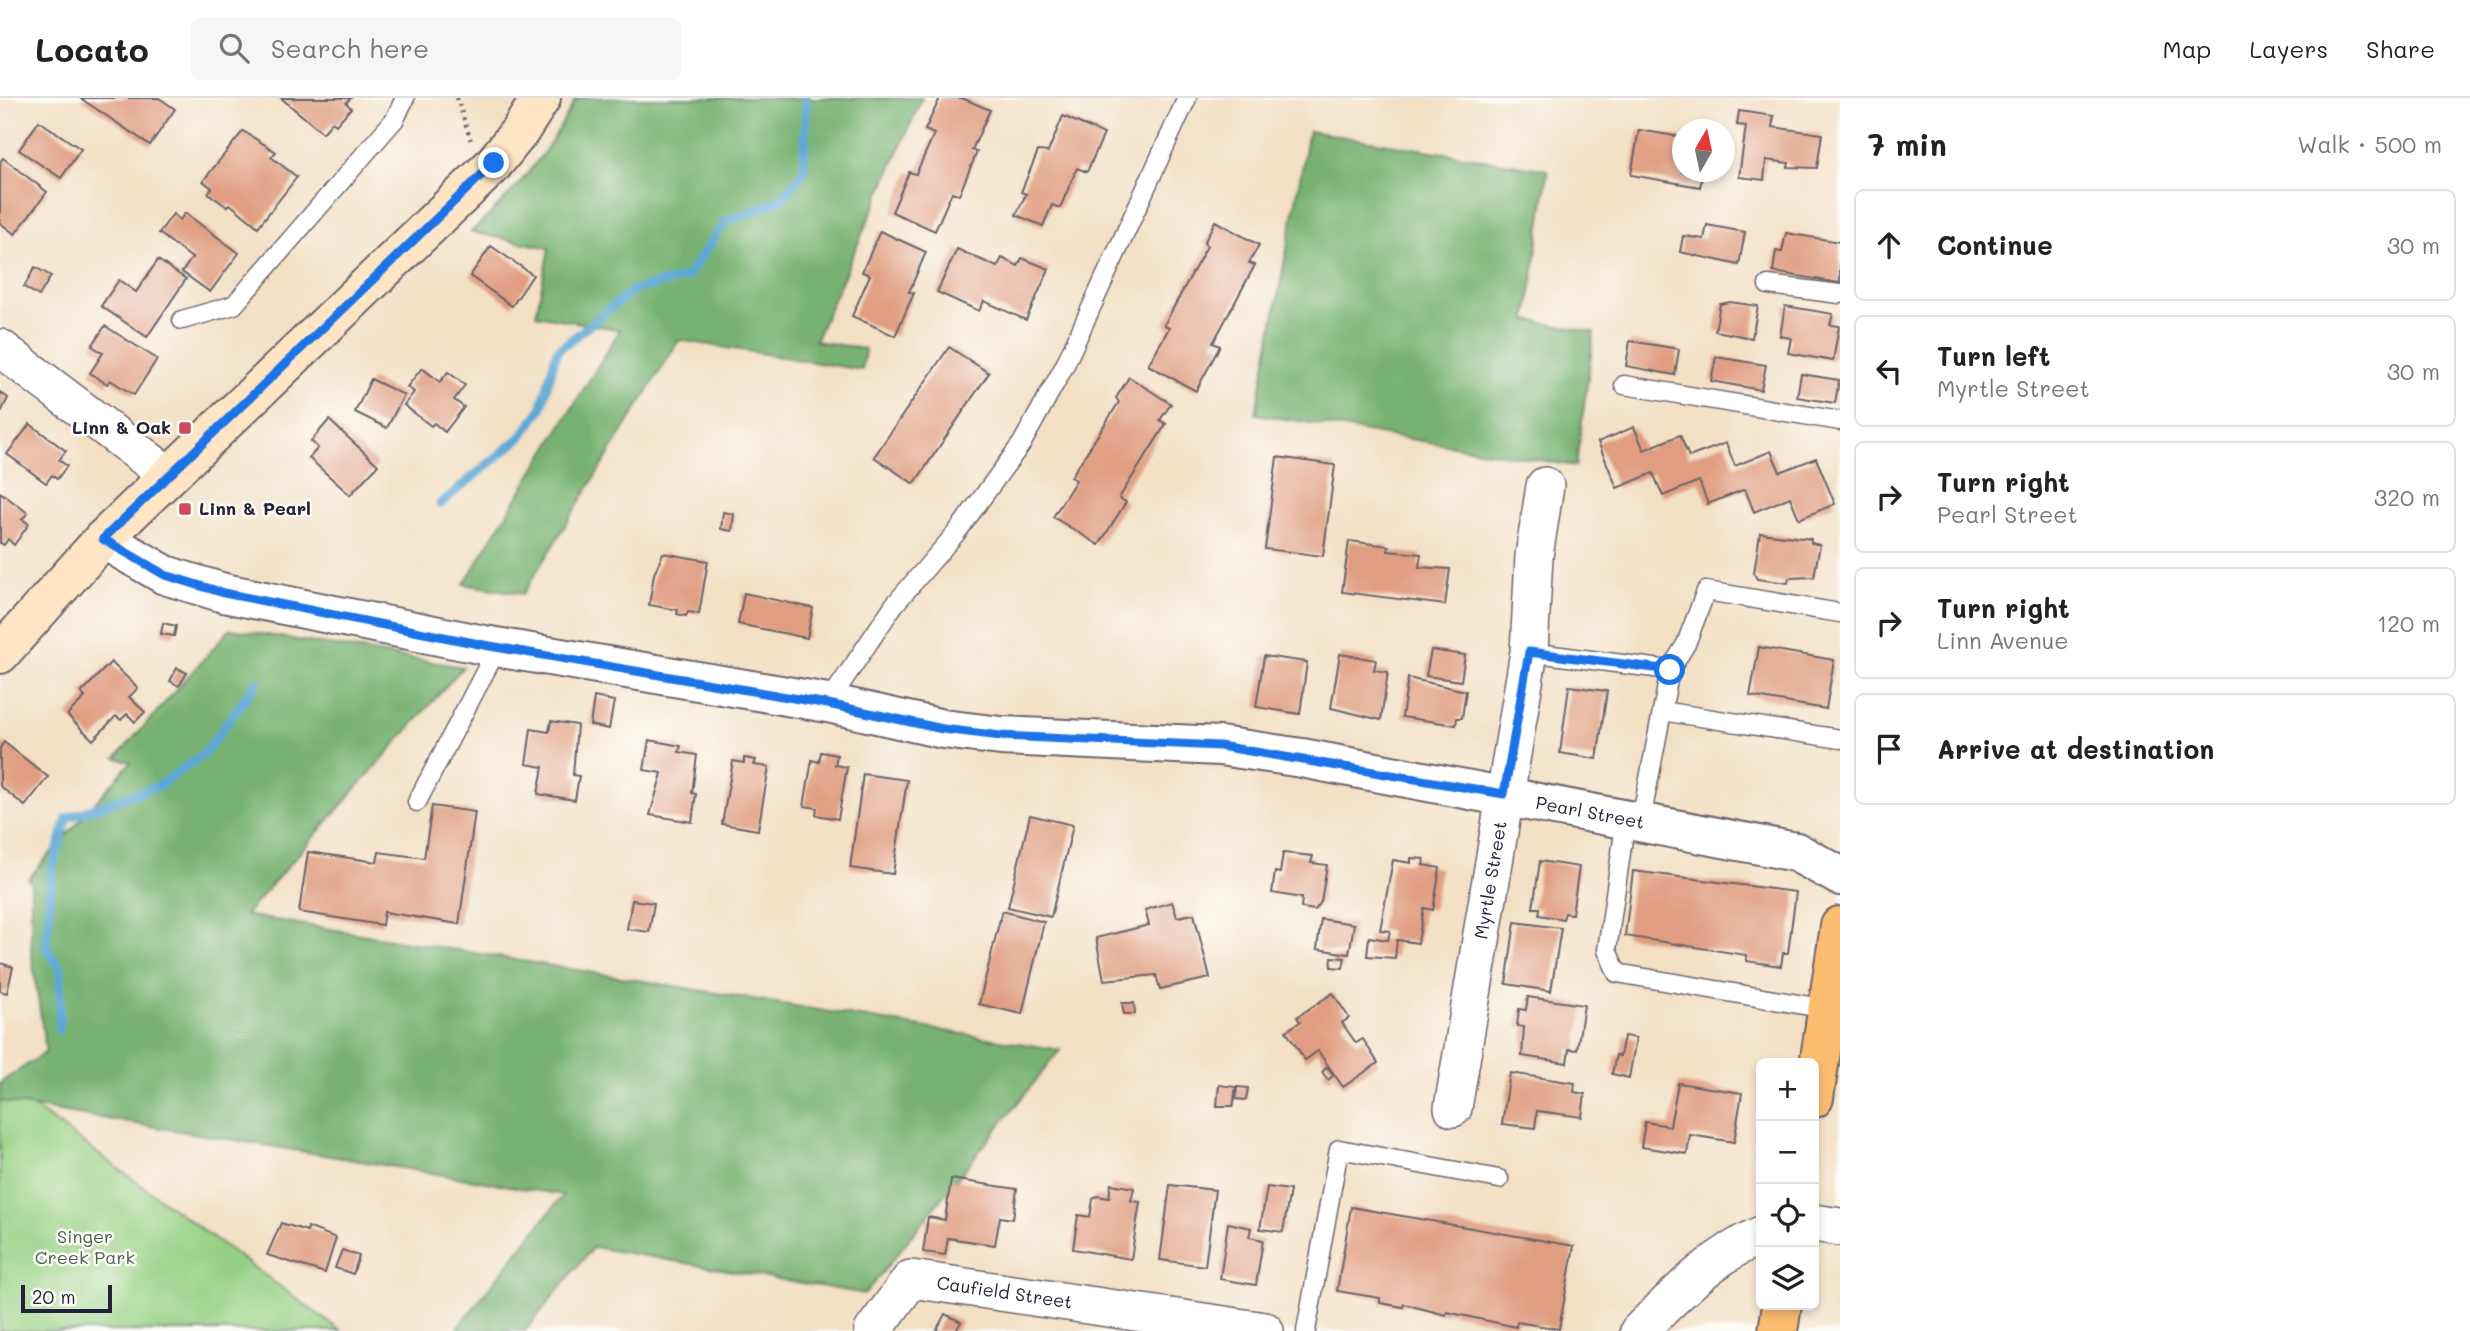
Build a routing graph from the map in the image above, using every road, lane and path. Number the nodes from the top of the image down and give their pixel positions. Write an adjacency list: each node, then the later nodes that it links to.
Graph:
1 (405, 98): 8 (lane)
2 (457, 98): 5 (path)
3 (541, 98): 12 (main road)
4 (1187, 98): 20 (lane)
5 (471, 143)
6 (1768, 285): 7 (lane)
7 (1840, 294)
8 (182, 320)
9 (0, 348): 12 (street)
10 (1624, 385): 11 (lane)
11 (1840, 421)
12 (168, 475): 14 (main road)
13 (1545, 486): 17 (street, Myrtle Street)
14 (103, 539): 16 (street, Pearl Street); 18 (main road)
15 (1840, 613): 19 (lane)
16 (498, 647): 20 (street, Pearl Street); 24 (lane)
17 (1529, 652): 19 (lane); 23 (street, Myrtle Street)
18 (0, 654)
19 (1670, 670): 21 (lane)
20 (828, 704): 23 (street, Pearl Street)
21 (1662, 711): 22 (lane); 25 (lane)
22 (1840, 739)
23 (1504, 794): 25 (street, Pearl Street); 30 (street, Myrtle Street)
24 (418, 802)
25 (1634, 819): 26 (street, Pearl Street); 28 (lane)
26 (1840, 876)
27 (1840, 926): 28 (main road)
28 (1828, 1009): 29 (main road)
29 (1819, 1066)
30 (1453, 1108)
31 (1499, 1179): 38 (lane)
32 (1819, 1224): 33 (street)
33 (1840, 1227)
34 (1756, 1238): 39 (street)
35 (1781, 1310): 40 (main road)
36 (1244, 1330): 37 (street, Caufield Street)
37 (873, 1331)
38 (1306, 1331)
39 (1639, 1331)
40 (1778, 1331)

